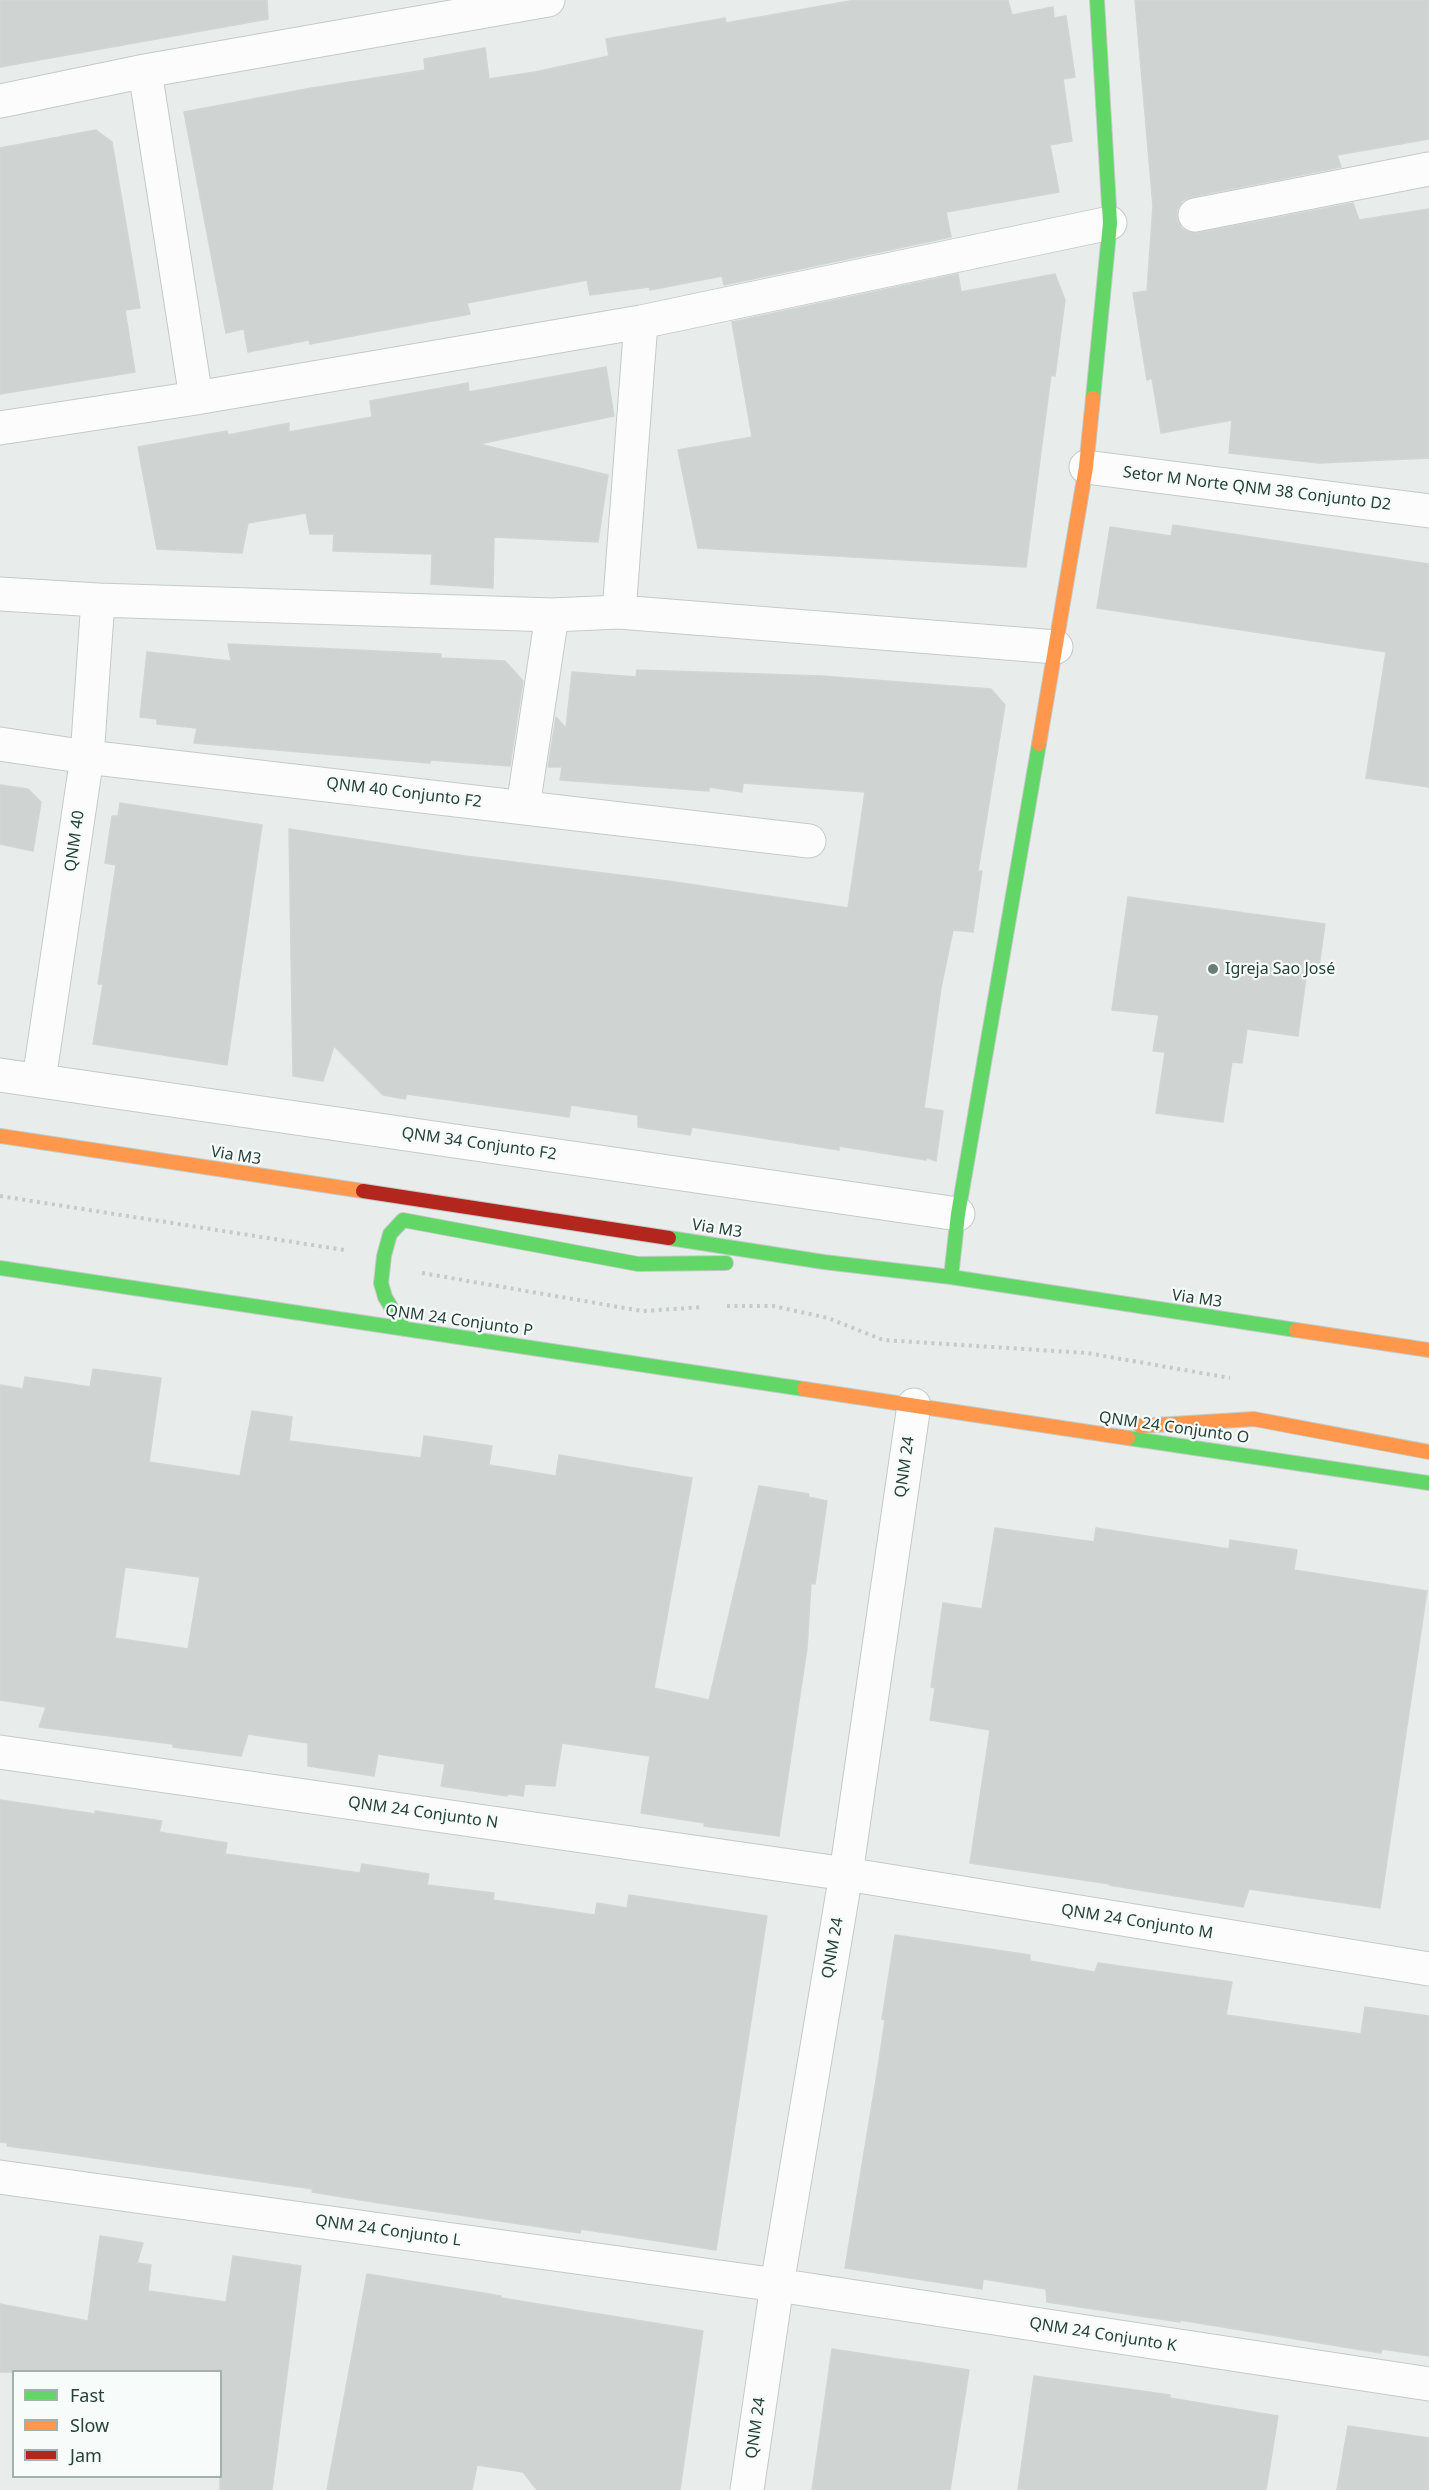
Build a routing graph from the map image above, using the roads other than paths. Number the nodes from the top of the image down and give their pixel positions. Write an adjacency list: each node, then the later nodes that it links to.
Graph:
1 (548, 0): 3 (street)
2 (1098, 0): 7 (main road)
3 (145, 71): 4 (street); 9 (street)
4 (0, 101)
5 (1429, 169): 6 (street)
6 (1195, 215)
7 (1110, 223): 8 (street); 11 (main road)
8 (641, 322): 9 (street); 15 (street)
9 (196, 398): 10 (street)
10 (0, 428)
11 (1086, 467): 12 (street, Setor M Norte QNM 38 Conjunto D2); 17 (main road)
12 (1426, 509)
13 (0, 594): 14 (street)
14 (98, 600): 16 (street); 19 (street, QNM 40)
15 (619, 612): 16 (street); 17 (street)
16 (552, 615): 20 (street)
17 (1056, 647): 25 (main road)
18 (0, 744): 19 (street, QNM 40 Conjunto F2)
19 (87, 757): 20 (street, QNM 40 Conjunto F2); 23 (street, QNM 40)
20 (523, 807): 21 (street, QNM 40 Conjunto F2)
21 (809, 840)
22 (0, 1075): 23 (street, QNM 34 Conjunto F2)
23 (39, 1080): 25 (street, QNM 34 Conjunto F2)
24 (0, 1136): 26 (main road, Via M3)
25 (958, 1214): 28 (main road)
26 (824, 1262): 28 (main road, Via M3); 29 (main road)
27 (0, 1268): 29 (main road, QNM 24 Conjunto P)
28 (951, 1277): 30 (main road, Via M3)
29 (404, 1329): 31 (main road, QNM 24 Conjunto P)
30 (1429, 1350)
31 (914, 1405): 32 (main road, QNM 24 Conjunto O); 36 (street, QNM 24)
32 (1076, 1431): 33 (main road); 34 (main road, QNM 24 Conjunto O)
33 (1429, 1452)
34 (1429, 1483)
35 (0, 1752): 36 (street, QNM 24 Conjunto N)
36 (846, 1874): 37 (street, QNM 24 Conjunto M); 39 (street, QNM 24)
37 (1429, 1970)
38 (0, 2177): 39 (street, QNM 24 Conjunto L)
39 (777, 2285): 40 (street, QNM 24 Conjunto K); 41 (street, QNM 24)
40 (1429, 2384)
41 (747, 2490)

